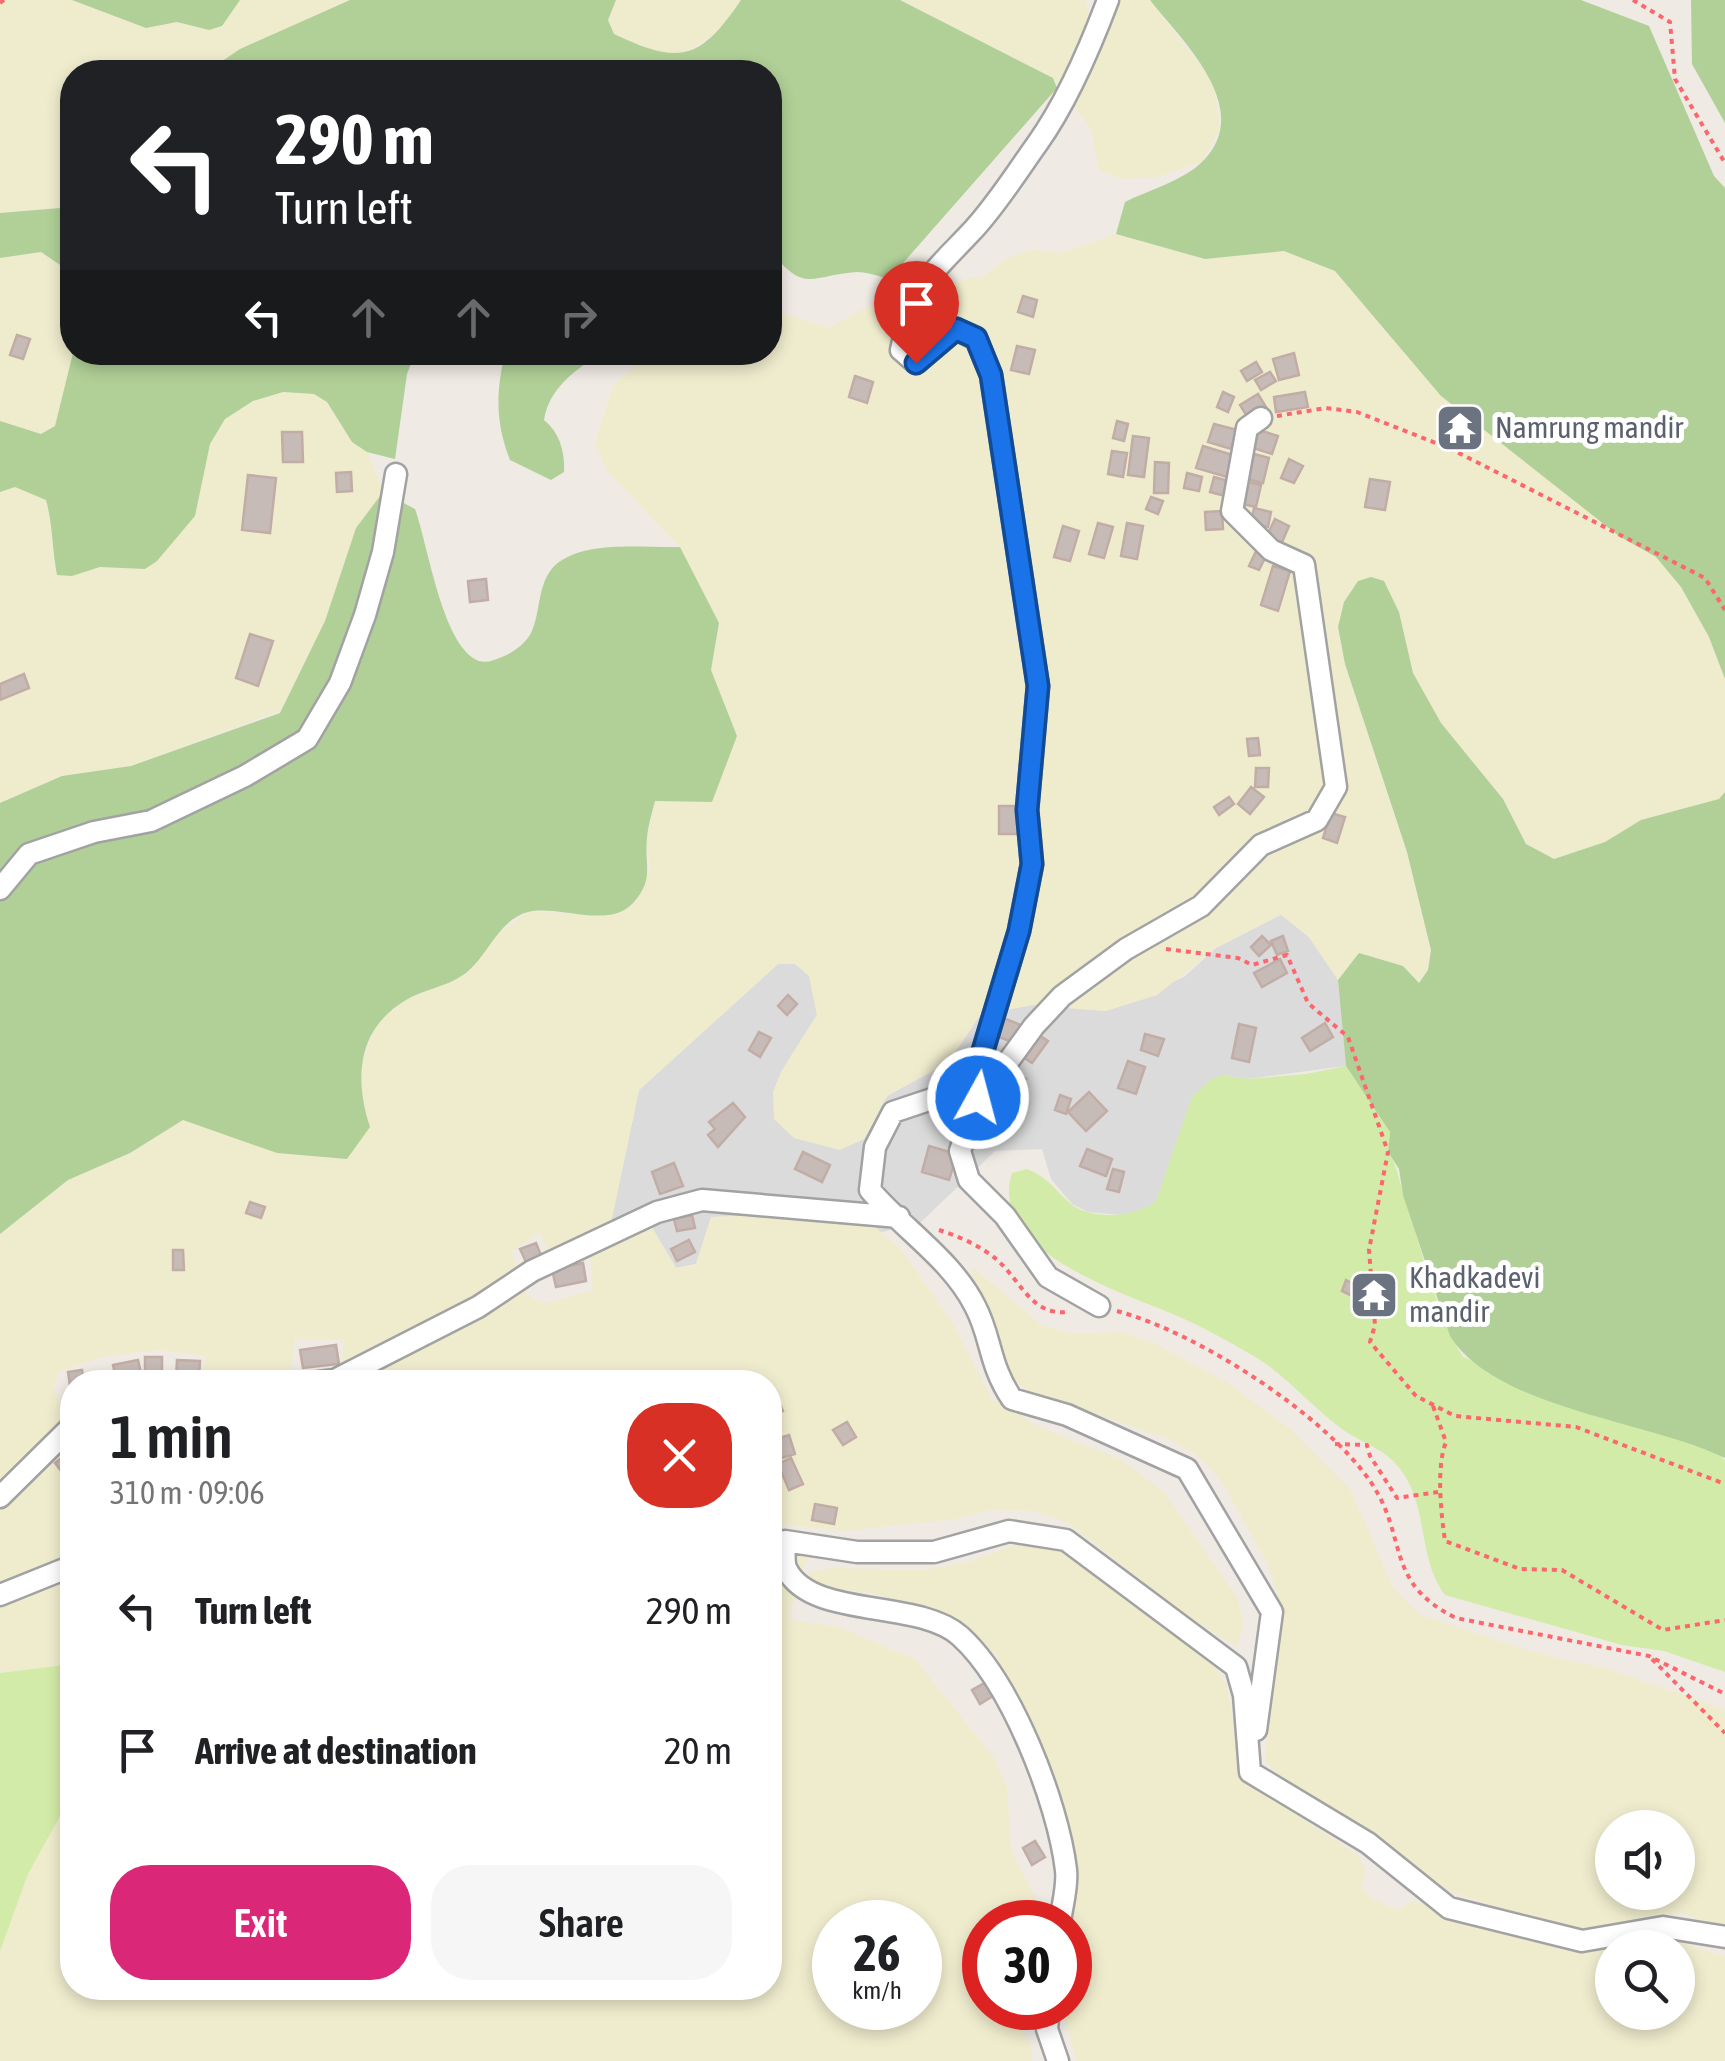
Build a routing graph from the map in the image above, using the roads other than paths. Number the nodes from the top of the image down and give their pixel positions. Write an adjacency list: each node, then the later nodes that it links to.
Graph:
1 (1108, 0): 5 (street)
2 (1261, 418): 5 (street)
3 (396, 474): 4 (street)
4 (0, 889)
5 (976, 1104): 6 (street); 7 (street)
6 (897, 1217): 8 (street); 15 (street)
7 (1099, 1306)
8 (354, 1370)
9 (60, 1438): 10 (street)
10 (0, 1497)
11 (782, 1538): 15 (street)
12 (782, 1552): 16 (street)
13 (60, 1571): 14 (street)
14 (0, 1595)
15 (1250, 1772): 17 (street)
16 (1063, 1900)
17 (1725, 1937)
18 (1047, 2030): 19 (street)
19 (1058, 2061)

